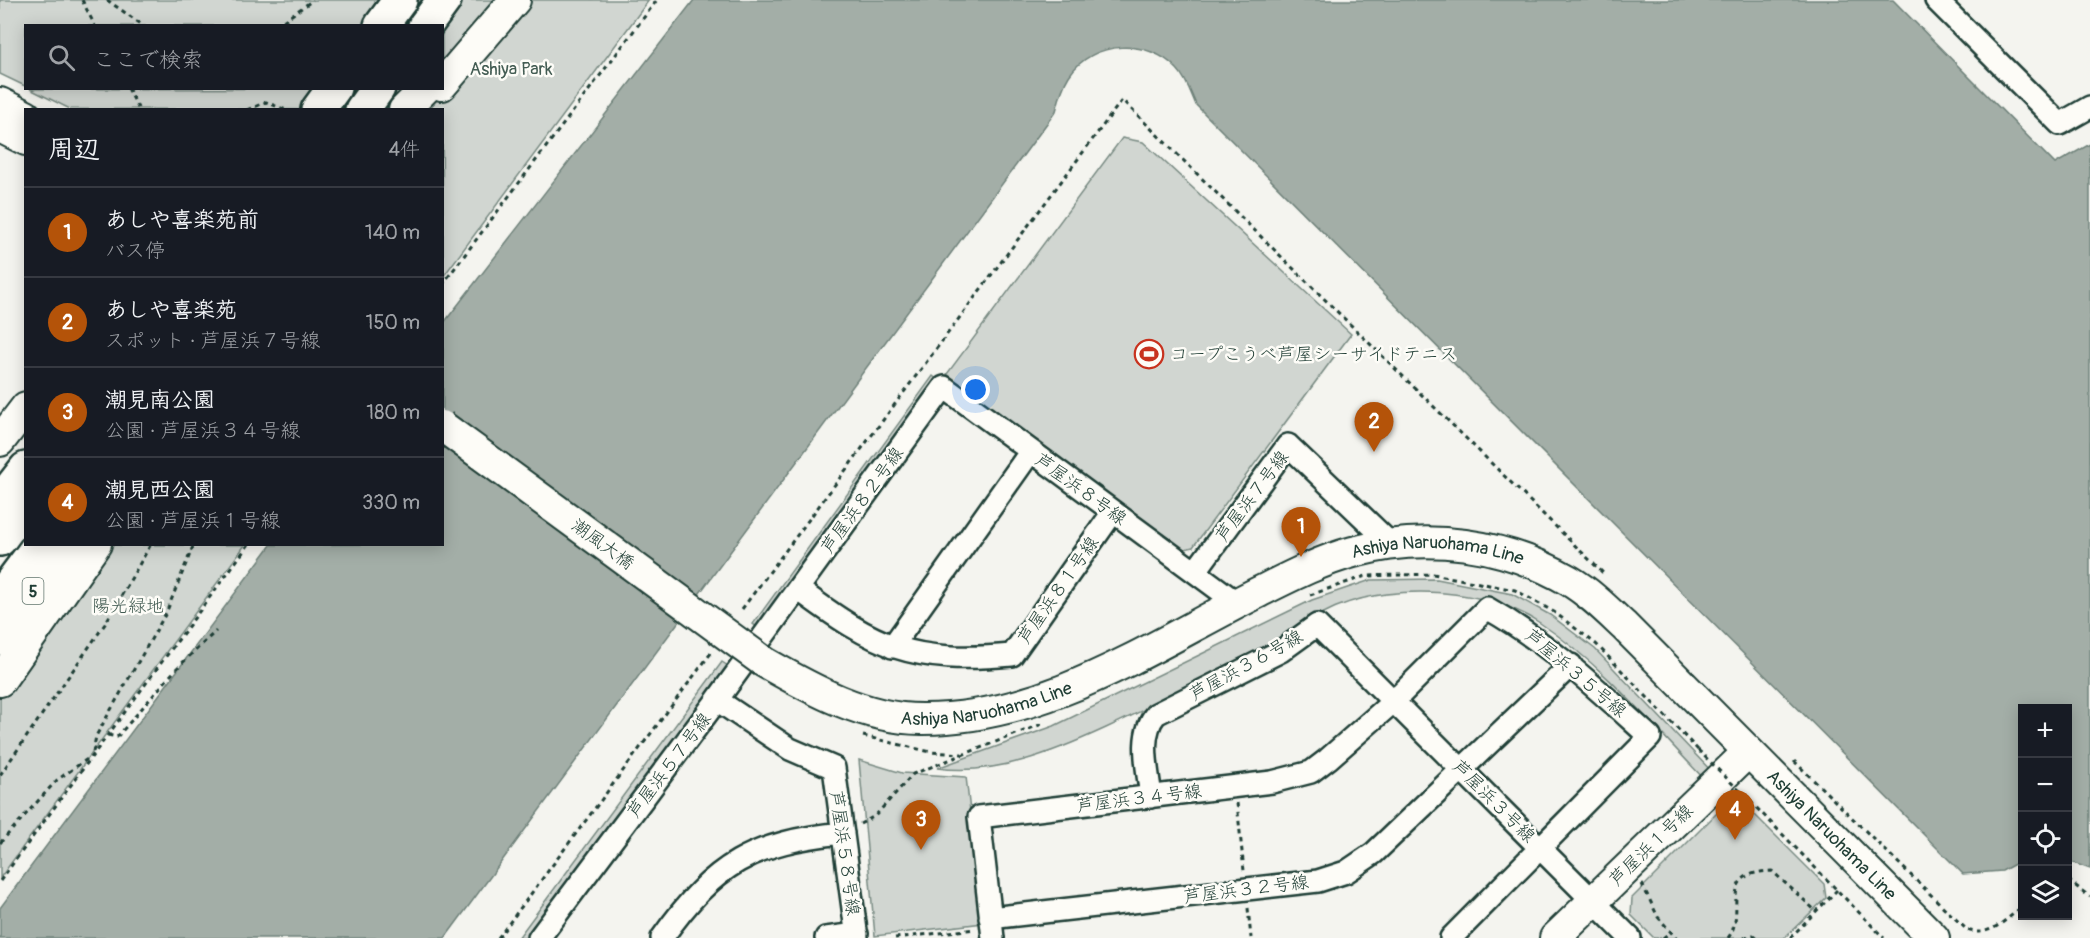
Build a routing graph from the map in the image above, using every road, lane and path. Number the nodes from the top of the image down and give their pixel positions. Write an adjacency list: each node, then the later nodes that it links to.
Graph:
1 (82, 0): 9 (path)
2 (107, 0): 10 (path)
3 (314, 0): 11 (path)
4 (400, 0): 12 (highway)
5 (444, 0): 13 (highway)
6 (657, 0): 33 (path)
7 (1936, 0): 22 (street)
8 (510, 7): 14 (main road); 15 (main road)
9 (94, 24)
10 (141, 24)
11 (279, 24)
12 (382, 24)
13 (426, 24)
14 (444, 71)
15 (444, 83)
16 (129, 90): 23 (path)
17 (333, 90): 26 (highway)
18 (377, 90): 27 (highway)
19 (424, 90): 28 (main road)
20 (437, 90): 29 (main road)
21 (0, 104): 30 (main road)
22 (2090, 107)
23 (138, 108)
24 (252, 108): 25 (path)
25 (281, 108)
26 (319, 108)
27 (363, 108)
28 (406, 108)
29 (423, 108)
30 (24, 115)
31 (0, 127): 32 (main road)
32 (24, 139)
33 (444, 282)
34 (24, 410): 36 (main road)
35 (444, 427): 64 (main road, 潮風大橋, bridge)
36 (0, 441)
37 (1031, 451): 43 (street, 芦屋浜８号線); 55 (street, 芦屋浜８２号線); 61 (street, 芦屋浜８号線)
38 (24, 470): 40 (main road)
39 (24, 471): 41 (highway)
40 (0, 492)
41 (0, 502)
42 (24, 507): 44 (highway)
43 (1113, 512): 53 (street, 芦屋浜８号線); 61 (street, 芦屋浜８１号線)
44 (0, 539)
45 (1392, 545): 53 (street, 芦屋浜７号線); 57 (main road, Ashiya Naruohama Line); 71 (main road, Ashiya Naruohama Line)
46 (38, 546): 56 (highway, 5)
47 (64, 546): 60 (highway, 5)
48 (81, 546): 63 (main road)
49 (95, 546): 66 (main road)
50 (150, 546): 76 (path)
51 (194, 546): 73 (path)
52 (248, 546): 69 (path)
53 (1195, 572): 57 (street, 芦屋浜８号線)
54 (1608, 578): 58 (path)
55 (798, 589): 61 (street, 芦屋浜８１号線); 67 (street, 芦屋浜８２号線)
56 (0, 598)
57 (1237, 603): 64 (main road, Ashiya Naruohama Line)
58 (742, 609)
59 (216, 631): 69 (path)
60 (0, 638)
61 (892, 647)
62 (711, 653): 94 (path)
63 (0, 661)
64 (764, 662)
65 (1571, 665): 68 (street, 芦屋浜３５号線); 75 (street, 芦屋浜３２号線); 81 (street, 芦屋浜３５号線)
66 (0, 681)
67 (717, 700): 74 (street, 芦屋浜５７号線); 95 (street, 芦屋浜５７号線)
68 (1394, 701): 75 (street, 芦屋浜３号線); 77 (street, 芦屋浜３４号線); 78 (street, 芦屋浜３６号線)
69 (108, 735): 73 (path)
70 (1698, 750): 86 (path, bridge)
71 (1748, 752): 88 (main road, 芦屋浜１号線); 110 (main road, Ashiya Naruohama Line)
72 (1787, 754): 89 (path)
73 (93, 755): 80 (path); 83 (path)
74 (834, 768): 79 (street, 芦屋浜５８号線)
75 (1463, 769): 81 (street, 芦屋浜３号線); 85 (street, 芦屋浜３２号線)
76 (0, 775)
77 (1235, 787): 78 (street, 芦屋浜３４号線); 85 (path)
78 (1151, 797): 91 (street, 芦屋浜３４号線)
79 (843, 833): 93 (street, 芦屋浜５８号線); 96 (street)
80 (0, 843)
81 (1540, 848): 88 (street, 芦屋浜３号線); 100 (street)
82 (1641, 880): 92 (path)
83 (0, 881)
84 (2072, 884): 87 (path)
85 (1246, 890): 91 (street, 芦屋浜３２号線); 99 (path)
86 (1837, 890): 90 (path); 109 (path)
87 (2090, 897)
88 (1593, 901): 101 (main road, 芦屋浜１号線); 102 (street, 芦屋浜３号線)
89 (2018, 910)
90 (1816, 911): 105 (path); 108 (path)
91 (991, 928): 98 (path)
92 (1669, 933): 103 (path); 104 (path)
93 (857, 936): 97 (street)
94 (498, 938)
95 (539, 938)
96 (662, 938)
97 (826, 938)
98 (895, 938)
99 (1251, 938)
100 (1451, 938)
101 (1555, 938)
102 (1630, 938)
103 (1663, 938)
104 (1676, 938)
105 (1728, 938)
106 (1744, 938): 107 (path)
107 (1757, 938)
108 (1790, 938)
109 (1884, 938)
110 (1934, 938)

